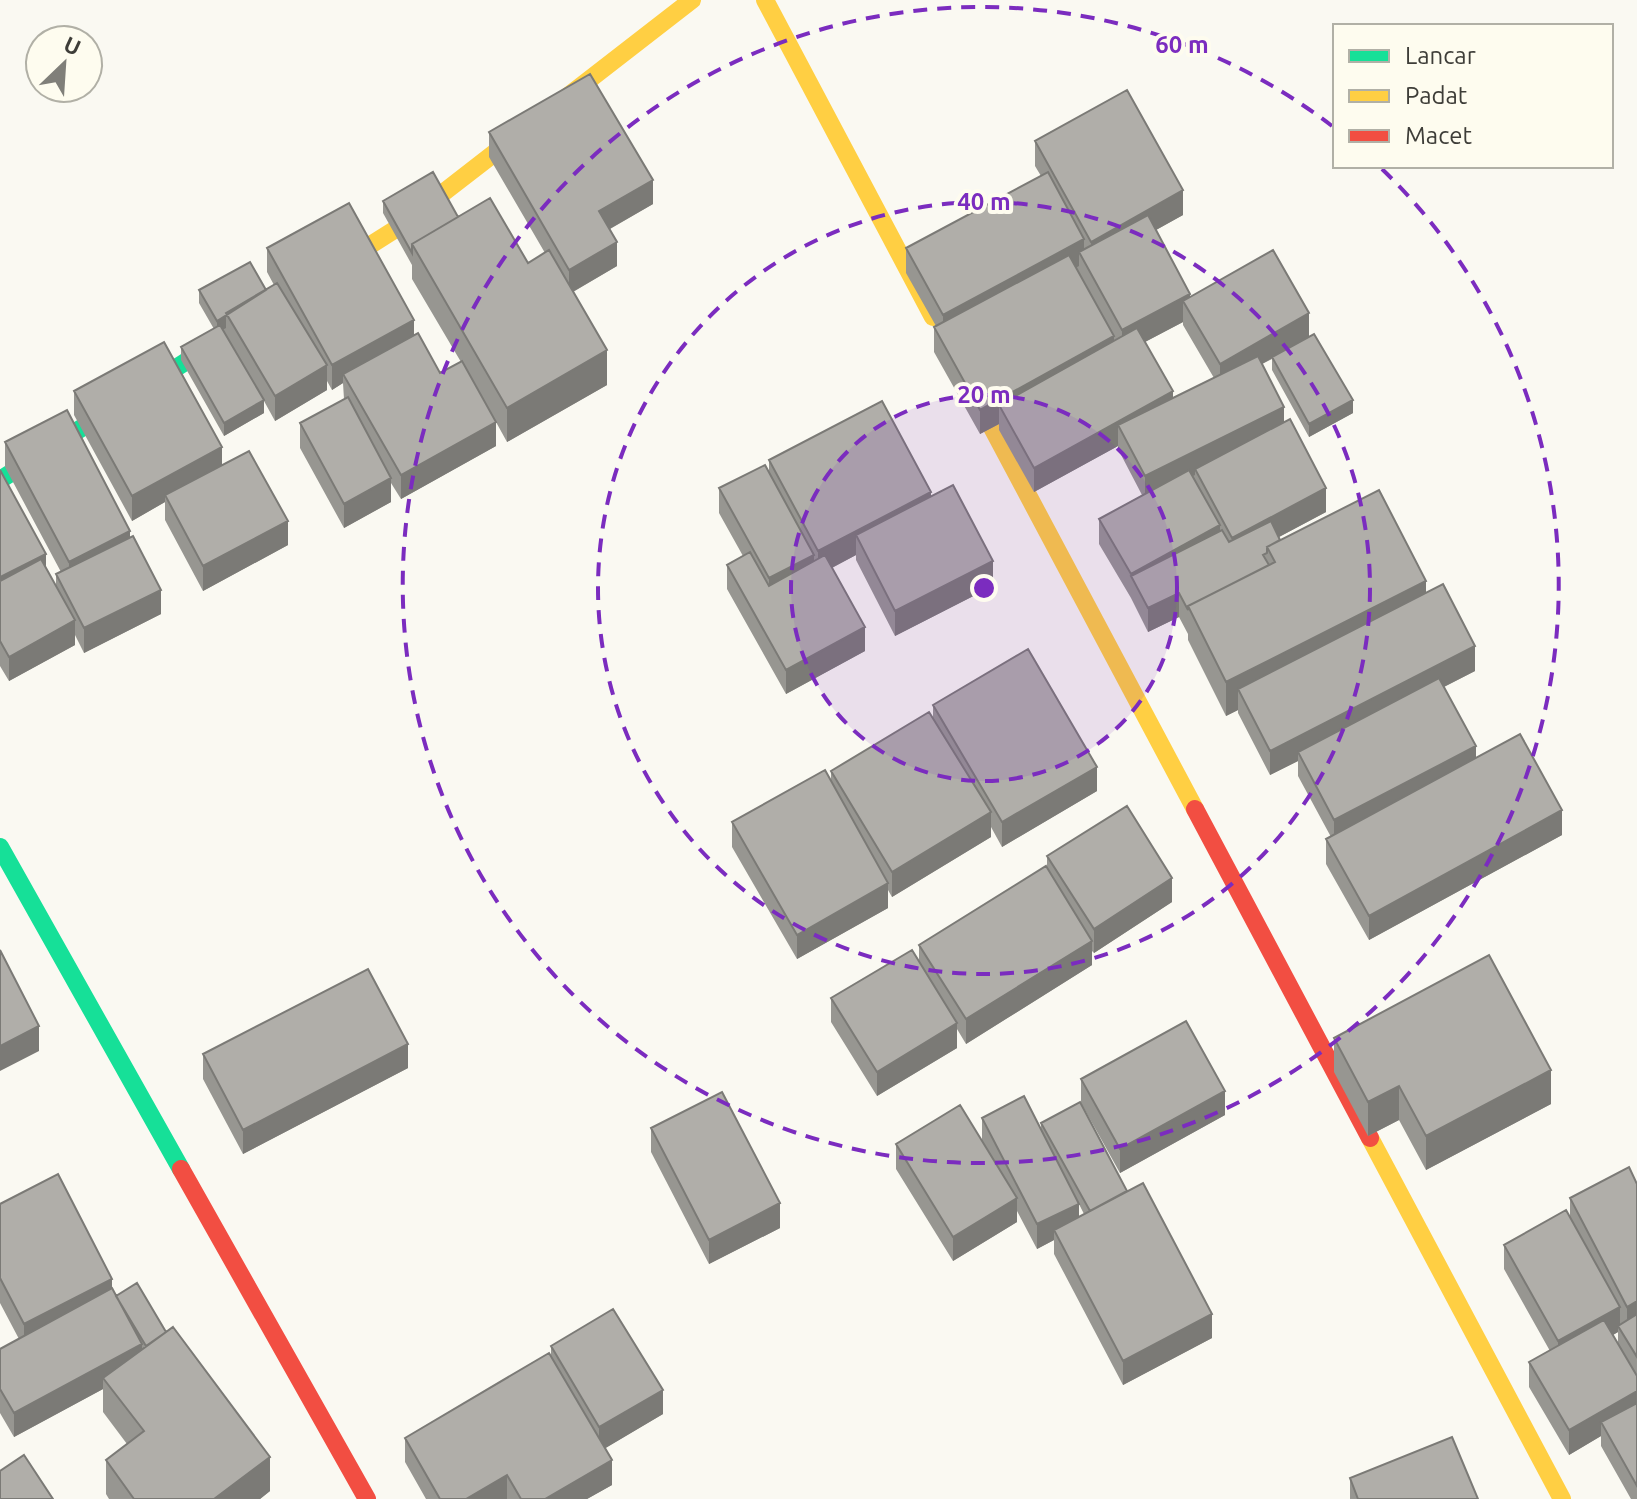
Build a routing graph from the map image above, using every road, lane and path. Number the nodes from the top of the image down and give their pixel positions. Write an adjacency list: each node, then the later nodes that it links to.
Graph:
1 (692, 0): 3 (street)
2 (765, 0): 5 (street)
3 (306, 286)
4 (253, 319): 7 (street)
5 (943, 336)
6 (958, 364): 10 (street)
7 (0, 480)
8 (0, 847): 9 (street)
9 (367, 1499)
10 (1562, 1499)

